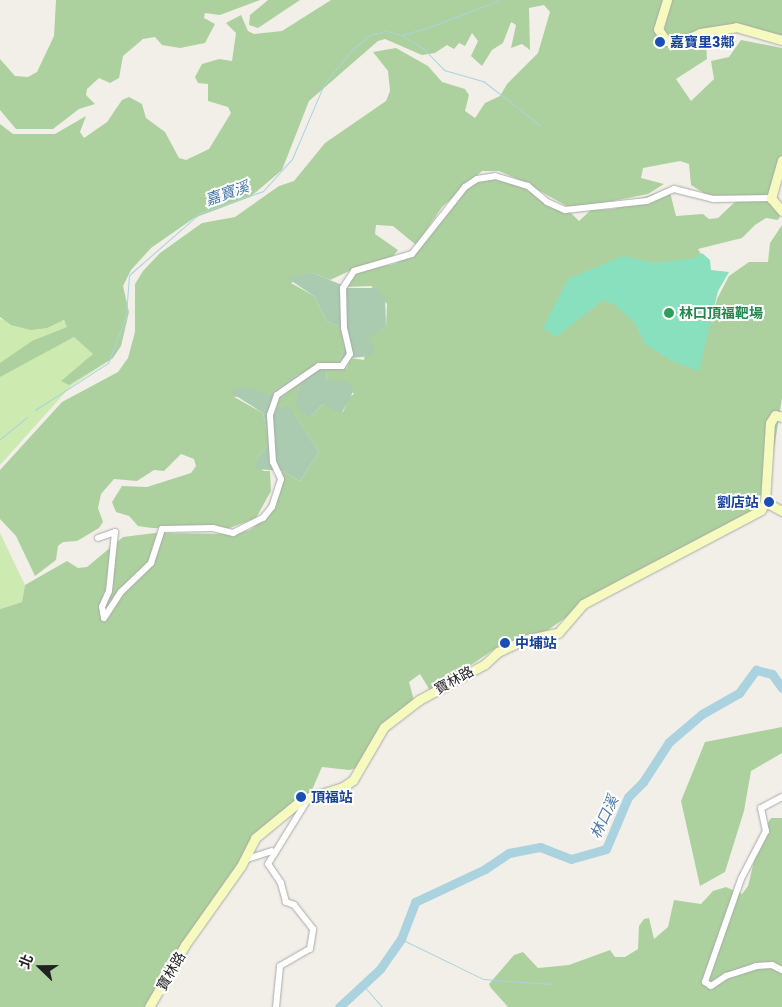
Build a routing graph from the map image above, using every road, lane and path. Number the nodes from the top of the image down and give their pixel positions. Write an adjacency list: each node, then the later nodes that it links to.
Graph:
1 (667, 0): 2 (main road)
2 (782, 40)
3 (782, 160): 4 (main road)
4 (771, 198): 5 (main road); 9 (street)
5 (782, 211)
6 (782, 417): 7 (main road)
7 (766, 502): 8 (main road); 10 (main road, 寶林路)
8 (782, 510)
9 (98, 538)
10 (310, 796): 12 (street); 13 (main road, 寶林路)
11 (782, 797): 14 (street)
12 (272, 851): 13 (street); 16 (street)
13 (244, 860): 15 (main road, 寶林路)
14 (782, 970)
15 (149, 1007)
16 (276, 1007)

